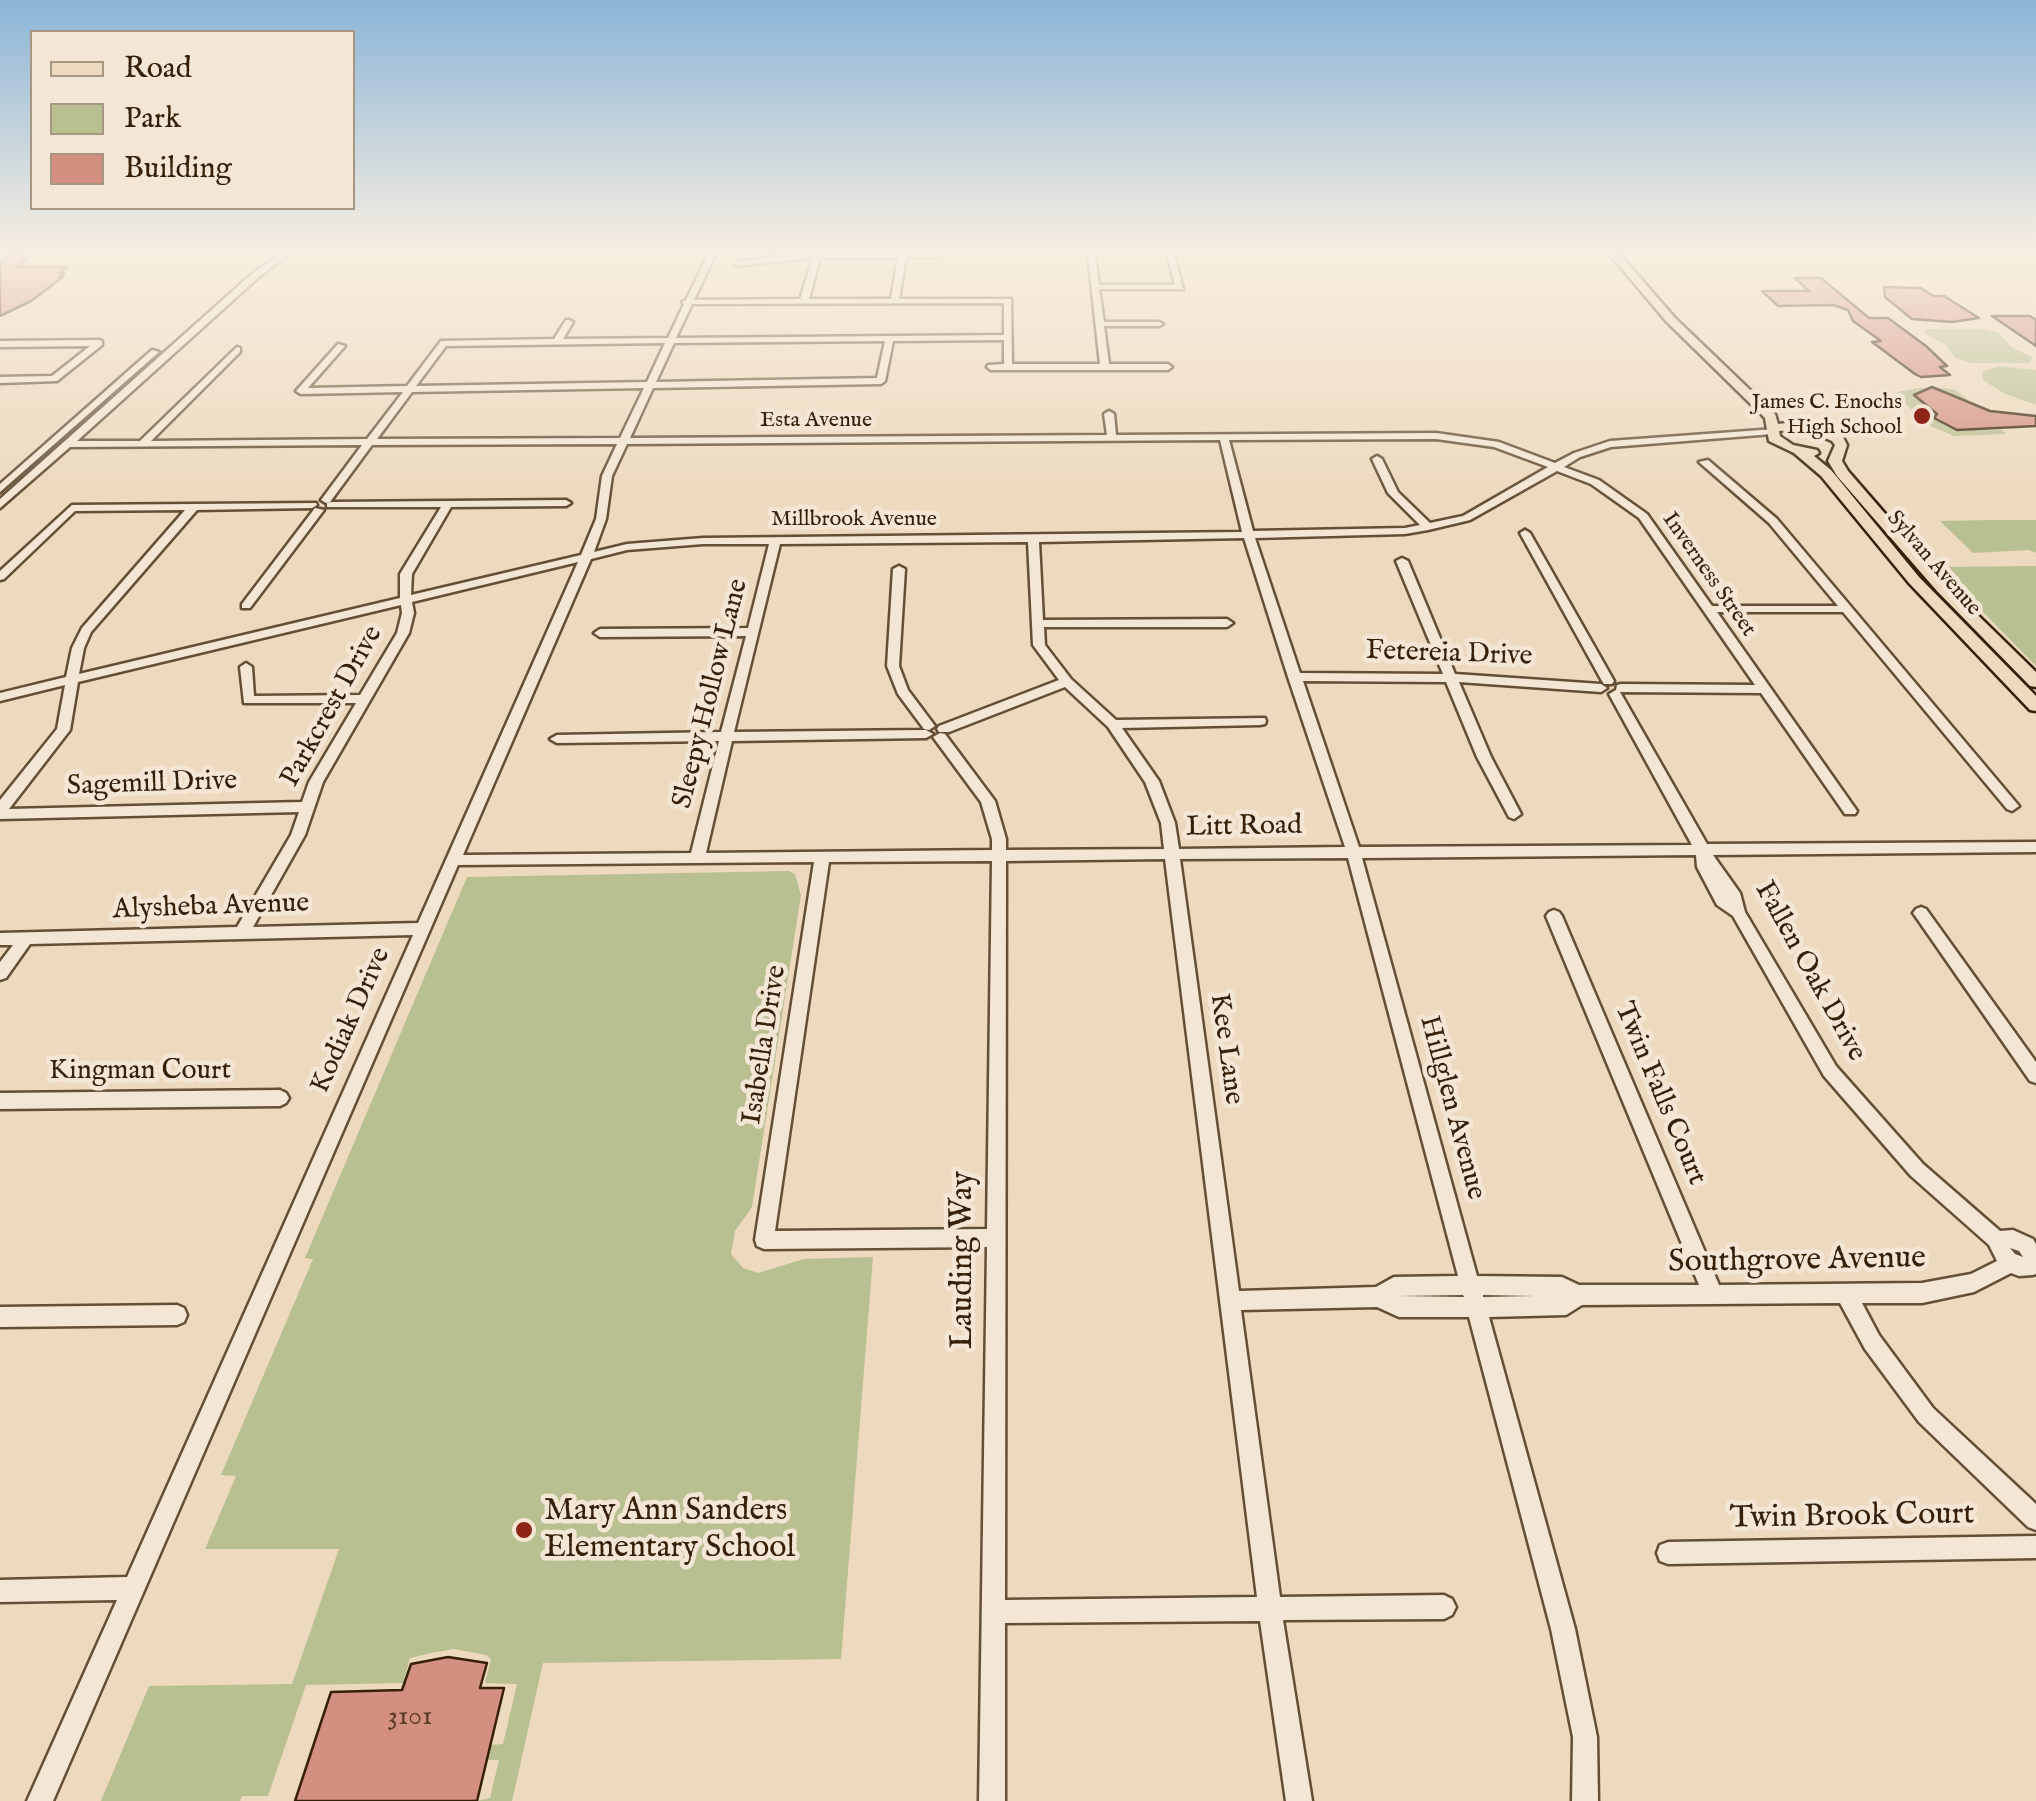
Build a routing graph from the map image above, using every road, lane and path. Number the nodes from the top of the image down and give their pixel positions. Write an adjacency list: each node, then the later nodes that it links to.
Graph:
1 (177, 333): 40 (street)
2 (186, 333): 17 (street)
3 (192, 333): 17 (street)
4 (562, 333): 12 (street)
5 (672, 333): 13 (street, Kodiak Drive)
6 (1008, 333): 10 (street)
7 (1101, 333): 20 (street)
8 (1685, 333): 27 (main road)
9 (1703, 333): 26 (main road)
10 (1008, 337): 11 (street); 19 (street)
11 (888, 340): 13 (street); 23 (street)
12 (557, 342): 13 (street); 24 (street)
13 (668, 342): 23 (street, Kodiak Drive)
14 (0, 344): 22 (street)
15 (341, 346): 24 (street)
16 (238, 350): 34 (street)
17 (171, 352): 33 (street)
18 (992, 367): 19 (street)
19 (1008, 367): 20 (street)
20 (1105, 367): 21 (street)
21 (1168, 367)
22 (0, 380)
23 (648, 388): 24 (street); 32 (street, Kodiak Drive)
24 (410, 390): 31 (street)
25 (1109, 414): 30 (street)
26 (1814, 427): 27 (main road); 36 (main road, Sylvan Avenue)
27 (1773, 429): 29 (street, Millbrook Avenue); 35 (main road, Sylvan Avenue)
28 (1224, 438): 30 (street, Esta Avenue); 39 (street, Esta Avenue); 48 (street, Hillglen Avenue)
29 (1706, 438): 35 (street, Millbrook Avenue); 39 (street, Millbrook Avenue)
30 (1112, 439): 32 (street, Esta Avenue)
31 (370, 442): 32 (street, Esta Avenue); 34 (street, Esta Avenue); 43 (street)
32 (623, 442): 51 (street, Kodiak Drive)
33 (70, 444): 34 (street, Esta Avenue); 44 (street)
34 (142, 444)
35 (1794, 449): 36 (main road); 73 (main road, Sylvan Avenue)
36 (1836, 451): 67 (main road, Sylvan Avenue)
37 (1377, 459): 46 (street)
38 (1704, 462): 58 (street)
39 (1558, 466): 46 (street, Millbrook Avenue); 57 (street, Inverness Street)
40 (0, 489)
41 (566, 503): 42 (street)
42 (448, 504): 43 (street); 55 (street, Parkcrest Drive)
43 (322, 505): 45 (street); 56 (street)
44 (0, 506)
45 (194, 506): 54 (street); 68 (street)
46 (1428, 527): 48 (street, Millbrook Avenue)
47 (1525, 533): 69 (street)
48 (1248, 534): 49 (street, Millbrook Avenue); 64 (street, Hillglen Avenue)
49 (1033, 539): 50 (street, Millbrook Avenue); 59 (street, Kee Lane)
50 (775, 541): 51 (street, Millbrook Avenue); 61 (street, Sleepy Hollow Lane)
51 (586, 555): 55 (street, Millbrook Avenue); 91 (street, Kodiak Drive)
52 (1402, 562): 65 (street)
53 (899, 569): 76 (street, Lauding Way)
54 (0, 577)
55 (405, 599): 68 (street, Millbrook Avenue); 72 (street, Parkcrest Drive)
56 (246, 606)
57 (1708, 609): 58 (street); 70 (street, Inverness Street)
58 (1846, 609): 80 (street)
59 (1036, 624): 60 (street); 66 (street, Kee Lane)
60 (1227, 624)
61 (752, 632): 62 (street); 77 (street, Sleepy Hollow Lane)
62 (600, 633)
63 (246, 667): 72 (street)
64 (1294, 677): 65 (street, Fetereia Drive); 86 (street, Hillglen Avenue)
65 (1451, 677): 69 (street, Fetereia Drive); 83 (street)
66 (1067, 682): 75 (street, Kee Lane); 76 (street)
67 (2036, 682)
68 (72, 683): 71 (street, Millbrook Avenue); 82 (street)
69 (1612, 688): 70 (street, Fetereia Drive); 85 (street)
70 (1762, 689): 81 (street, Inverness Street)
71 (0, 697)
72 (365, 699): 79 (street, Parkcrest Drive)
73 (2036, 706)
74 (1260, 721): 75 (street)
75 (1113, 724): 87 (street, Kee Lane)
76 (935, 731): 77 (street); 88 (street, Lauding Way)
77 (725, 738): 78 (street); 89 (street, Sleepy Hollow Lane)
78 (557, 739)
79 (306, 806): 82 (street, Sagemill Drive); 95 (street, Parkcrest Drive)
80 (2012, 806)
81 (1850, 811)
82 (0, 812)
83 (1514, 814)
84 (2036, 847): 85 (street, Litt Road)
85 (1703, 851): 86 (street, Litt Road); 104 (street, Fallen Oak Drive)
86 (1353, 852): 87 (street, Litt Road); 107 (street, Hillglen Avenue)
87 (1173, 854): 88 (street, Litt Road); 112 (street, Kee Lane)
88 (999, 856): 90 (street, Litt Road); 102 (street, Lauding Way)
89 (697, 858): 90 (street, Litt Road); 91 (street, Litt Road)
90 (822, 858): 102 (street, Isabella Drive)
91 (453, 860): 94 (street, Kodiak Drive)
92 (1921, 913): 99 (street)
93 (1554, 916): 108 (street, Twin Falls Court)
94 (423, 929): 95 (street, Alysheba Avenue); 119 (street, Kodiak Drive)
95 (243, 930): 96 (street, Alysheba Avenue)
96 (26, 938): 97 (street, Alysheba Avenue); 98 (street)
97 (0, 939)
98 (0, 974)
99 (2036, 1076)
100 (280, 1098): 101 (street, Kingman Court)
101 (0, 1101)
102 (993, 1238): 123 (street, Lauding Way)
103 (2029, 1238): 104 (street); 106 (street)
104 (1999, 1242): 105 (street)
105 (2010, 1263): 106 (street); 109 (street, Southgrove Avenue)
106 (2036, 1264)
107 (1471, 1286): 110 (street, Southgrove Avenue); 111 (street, Southgrove Avenue); 113 (street, Hillglen Avenue)
108 (1712, 1294): 109 (street, Southgrove Avenue); 110 (street, Southgrove Avenue)
109 (1846, 1294): 116 (street)
110 (1578, 1296): 113 (street, Southgrove Avenue)
111 (1378, 1297): 112 (street, Southgrove Avenue); 113 (street, Southgrove Avenue)
112 (1232, 1302): 122 (street, Kee Lane)
113 (1476, 1307): 127 (street, Hillglen Avenue)
114 (176, 1315): 115 (street)
115 (0, 1317)
116 (2036, 1519)
117 (2036, 1547): 118 (street, Twin Brook Court)
118 (1668, 1554)
119 (133, 1588): 120 (street); 124 (street, Kodiak Drive)
120 (0, 1591)
121 (1444, 1607): 122 (street)
122 (1270, 1609): 123 (street); 126 (street, Kee Lane)
123 (993, 1612): 125 (street, Lauding Way)
124 (40, 1801)
125 (992, 1801)
126 (1299, 1801)
127 (1585, 1801)

